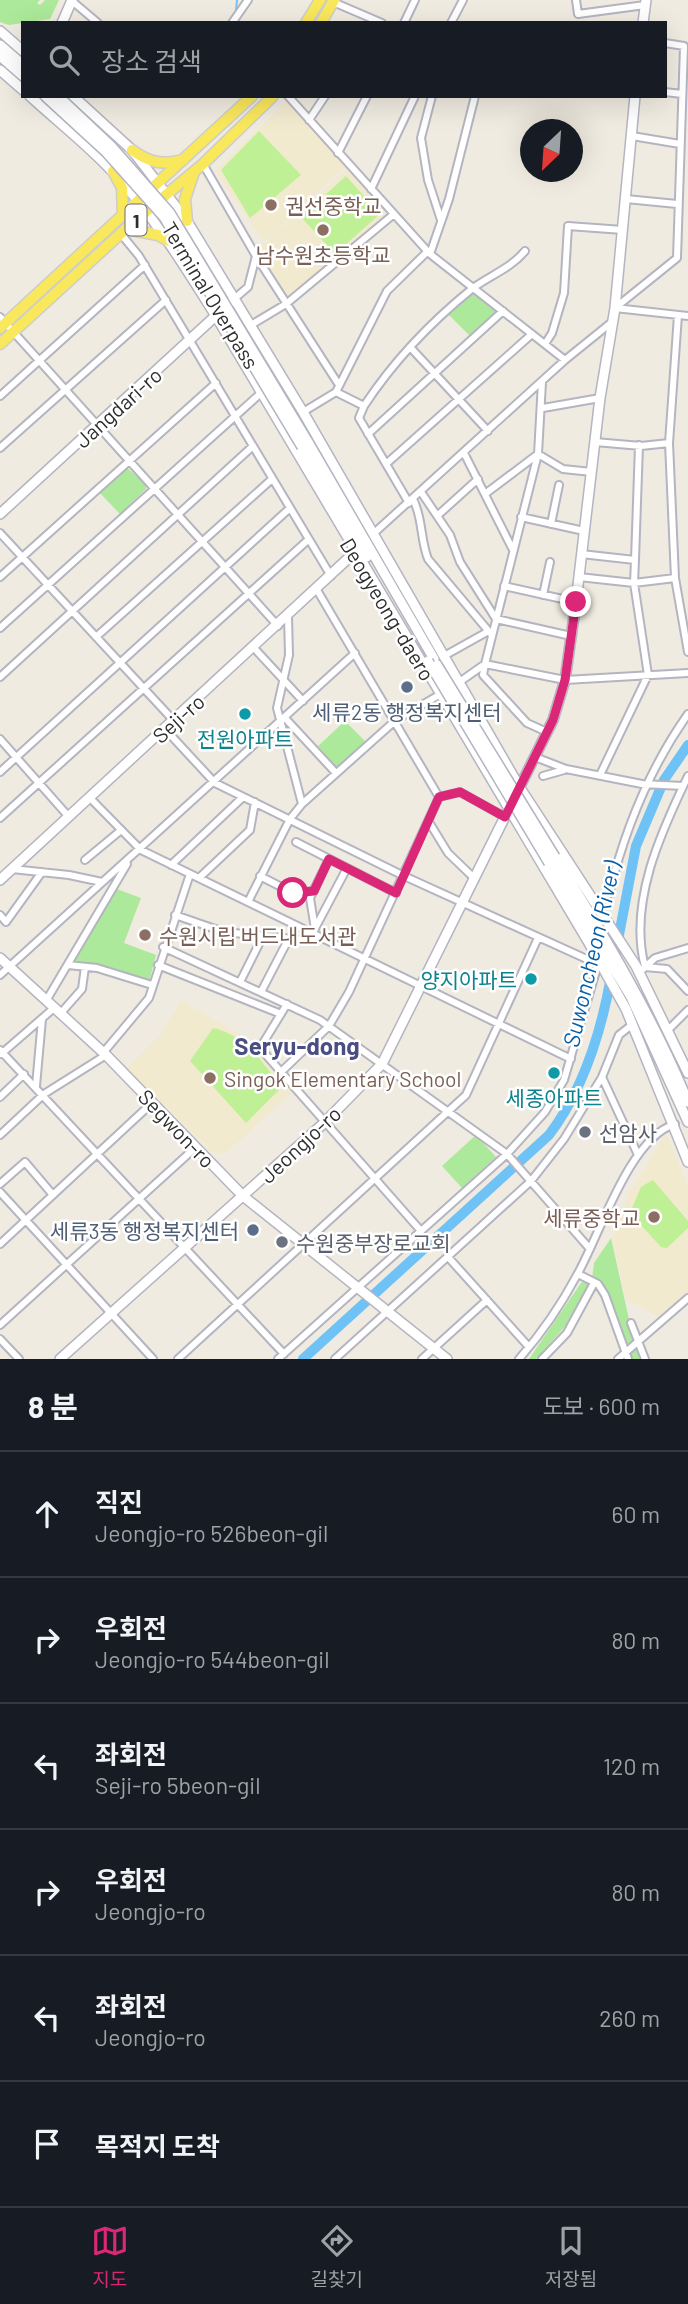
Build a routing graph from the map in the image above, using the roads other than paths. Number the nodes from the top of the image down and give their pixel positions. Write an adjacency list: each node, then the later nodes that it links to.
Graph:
1 (248, 0): 12 (street)
2 (320, 0): 13 (main road)
3 (415, 0): 16 (street)
4 (463, 0): 17 (street)
5 (576, 0): 9 (street)
6 (72, 1): 10 (main road); 11 (street)
7 (333, 1): 14 (main road); 15 (street)
8 (645, 3): 9 (street); 19 (main road)
9 (578, 14): 18 (street)
10 (63, 21)
11 (96, 21)
12 (233, 21)
13 (307, 21)
14 (322, 21)
15 (374, 21)
16 (405, 21)
17 (452, 21)
18 (577, 21)
19 (643, 21)
20 (0, 31): 23 (main road)
21 (667, 43): 30 (street)
22 (0, 45): 25 (main road)
23 (21, 49)
24 (0, 56): 27 (main road)
25 (21, 63)
26 (0, 69): 28 (main road)
27 (21, 74)
28 (21, 88)
29 (667, 92): 30 (street)
30 (682, 94): 46 (street)
31 (32, 98): 51 (main road, Deogyeong-daero)
32 (47, 98): 108 (main road, Terminal Overpass, bridge)
33 (60, 98): 108 (main road, Terminal Overpass, bridge)
34 (75, 98): 47 (main road, Deogyeong-daero)
35 (250, 98): 49 (main road, 1)
36 (270, 98): 50 (main road, 1)
37 (290, 98): 44 (street)
38 (324, 98): 44 (street)
39 (366, 98): 48 (street)
40 (414, 98): 54 (street)
41 (431, 98): 63 (street)
42 (474, 98): 63 (street)
43 (635, 98): 45 (main road, Jeongjo-ro)
44 (309, 120): 48 (street)
45 (632, 136): 46 (street); 56 (main road, Jeongjo-ro)
46 (680, 144): 58 (street)
47 (132, 150): 49 (main road); 53 (main road, Deogyeong-daero)
48 (338, 153): 54 (street)
49 (187, 160): 53 (main road, 1)
50 (203, 164): 52 (main road, 1); 69 (street)
51 (113, 171): 57 (main road, Deogyeong-daero); 61 (main road)
52 (194, 172): 55 (main road, 1); 62 (main road)
53 (158, 183): 55 (main road, Deogyeong-daero); 57 (main road, 1)
54 (371, 189): 60 (street)
55 (167, 194): 59 (main road, 1); 62 (main road, Deogyeong-daero)
56 (626, 199): 58 (street); 64 (main road, Jeongjo-ro)
57 (138, 200): 59 (main road, Deogyeong-daero); 61 (main road, 1)
58 (677, 204): 75 (street)
59 (147, 211): 65 (main road, 1); 66 (main road, Deogyeong-daero)
60 (394, 214): 68 (street); 74 (street)
61 (123, 216): 81 (main road, 1)
62 (187, 221): 72 (main road, Deogyeong-daero)
63 (441, 222): 68 (street)
64 (623, 230): 75 (main road, Jeongjo-ro); 86 (street)
65 (123, 231): 66 (main road); 70 (street); 81 (main road, 1)
66 (169, 241): 77 (main road, Deogyeong-daero)
67 (525, 251): 71 (street)
68 (429, 252): 71 (street); 94 (street)
69 (256, 256): 72 (street); 74 (street)
70 (145, 265): 73 (street); 88 (street)
71 (474, 288): 76 (street); 87 (street)
72 (234, 299): 77 (main road, Jangdari-ro); 82 (main road, Deogyeong-daero)
73 (166, 300): 84 (street); 93 (street)
74 (286, 304): 82 (street); 94 (street)
75 (615, 308): 78 (street); 80 (main road, Jeongjo-ro)
76 (503, 311): 83 (street); 90 (street)
77 (216, 316): 84 (main road, Jangdari-ro); 95 (main road, Deogyeong-daero)
78 (678, 316): 79 (street); 107 (street)
79 (688, 316)
80 (612, 322): 89 (street); 97 (main road, Jeongjo-ro)
81 (5, 325): 85 (main road, 1); 88 (street)
82 (251, 325): 101 (main road, Deogyeong-daero)
83 (531, 334): 86 (street); 98 (street)
84 (191, 340): 92 (street); 103 (main road, Jangdari-ro)
85 (0, 344)
86 (545, 344): 89 (street)
87 (410, 347): 90 (street); 99 (street)
88 (39, 360): 93 (street); 96 (street)
89 (565, 360): 91 (street)
90 (434, 374): 98 (street); 105 (street)
91 (542, 382): 100 (street); 104 (street)
92 (216, 383): 102 (street); 114 (street)
93 (63, 388): 103 (street); 111 (street)
94 (337, 388): 99 (street); 101 (street)
95 (262, 392): 102 (street); 132 (main road, Deogyeong-daero)
96 (0, 396)
97 (600, 398): 100 (street); 106 (main road, Jeongjo-ro)
98 (459, 400): 104 (street); 115 (street)
99 (364, 406): 105 (street)
100 (543, 408): 113 (street)
101 (303, 412): 126 (main road, Deogyeong-daero)
102 (234, 415): 110 (street); 120 (street)
103 (96, 426): 114 (street); 127 (main road, Jangdari-ro)
104 (488, 431): 112 (street)
105 (368, 434): 115 (street)
106 (596, 442): 109 (street); 116 (main road, Jeongjo-ro)
107 (669, 443): 109 (street); 148 (street)
108 (305, 444): 121 (main road, Deogyeong-daero)
109 (640, 445): 142 (street)
110 (253, 446): 117 (street); 128 (street)
111 (0, 448)
112 (464, 453): 118 (street); 122 (street)
113 (538, 454): 116 (street); 123 (street); 130 (street)
114 (127, 461): 120 (street); 141 (street)
115 (386, 464): 124 (street)
116 (592, 472): 133 (main road, Jeongjo-ro)
117 (272, 479): 125 (street); 137 (street)
118 (478, 479): 123 (street); 129 (street)
119 (559, 485): 131 (street)
120 (151, 488): 128 (street); 150 (street)
121 (332, 491): 126 (main road); 132 (main road); 167 (main road, Deogyeong-daero)
122 (421, 492): 124 (street); 129 (street)
123 (485, 494): 138 (street)
124 (411, 501): 135 (street); 161 (street)
125 (289, 508): 136 (street); 144 (street)
126 (361, 513): 135 (main road, Deogyeong-daero)
127 (0, 514)
128 (177, 516): 137 (street); 156 (street)
129 (438, 516): 158 (street)
130 (521, 517): 131 (street); 138 (street)
131 (551, 524): 133 (street)
132 (339, 526): 139 (main road, Deogyeong-daero)
133 (584, 531): 140 (main road, Jeongjo-ro)
134 (0, 533): 141 (street)
135 (373, 534): 167 (main road, Deogyeong-daero)
136 (308, 540): 145 (street); 153 (street)
137 (202, 543): 144 (street); 163 (street)
138 (514, 552): 151 (street)
139 (354, 553): 145 (main road, Seji-ro); 177 (main road, Deogyeong-daero)
140 (582, 554): 142 (street); 147 (main road, Jeongjo-ro)
141 (22, 557): 146 (street); 150 (street)
142 (635, 560): 149 (street)
143 (550, 562): 154 (street)
144 (225, 569): 153 (street); 168 (street)
145 (331, 576): 152 (main road, Seji-ro)
146 (0, 577)
147 (579, 577): 149 (street); 155 (main road, Jeongjo-ro)
148 (675, 578): 149 (street); 165 (street)
149 (634, 583): 171 (street)
150 (48, 584): 156 (street); 160 (street)
151 (504, 586): 154 (street); 158 (street)
152 (317, 590): 157 (main road, Seji-ro); 166 (street)
153 (248, 593): 159 (street); 176 (street)
154 (544, 595): 155 (street)
155 (576, 602): 162 (main road, Jeongjo-ro)
156 (73, 611): 163 (street); 172 (street)
157 (288, 617): 159 (main road, Seji-ro); 174 (street)
158 (496, 619): 161 (street); 162 (street)
159 (278, 626): 164 (main road, Seji-ro)
160 (0, 628)
161 (489, 633): 167 (street, Deogyeong-daero); 169 (street)
162 (571, 636): 173 (main road, Jeongjo-ro)
163 (96, 637): 168 (street)
164 (254, 648): 174 (street); 182 (main road, Seji-ro)
165 (688, 652)
166 (355, 653): 178 (street); 181 (street)
167 (435, 659): 175 (main road, Deogyeong-daero); 215 (main road, bridge)
168 (120, 663): 176 (street); 187 (street)
169 (485, 664): 173 (street); 175 (street); 184 (street)
170 (688, 673): 171 (street)
171 (648, 675): 173 (street); 191 (street)
172 (0, 677)
173 (565, 680): 184 (main road, Jeongjo-ro)
174 (285, 682): 178 (street); 180 (street)
175 (458, 683): 198 (main road, Deogyeong-daero)
176 (144, 690): 182 (street); 194 (street)
177 (439, 695): 181 (street); 204 (main road, Deogyeong-daero)
178 (303, 701): 180 (street)
179 (688, 714): 196 (street)
180 (282, 720): 190 (street); 195 (street); 203 (street)
181 (396, 720): 190 (street); 200 (street)
182 (174, 721): 183 (main road, Seji-ro)
183 (165, 729): 195 (street); 201 (main road, Seji-ro)
184 (547, 732): 186 (main road, Jeongjo-ro)
185 (0, 739): 187 (street)
186 (535, 757): 188 (street); 198 (main road, Jeongjo-ro)
187 (16, 758): 189 (street); 194 (street)
188 (566, 769): 191 (street); 192 (street)
189 (0, 772)
190 (335, 772): 203 (street)
191 (600, 775): 196 (street)
192 (543, 776)
193 (688, 776): 197 (street)
194 (38, 783): 205 (street); 206 (street)
195 (215, 783): 199 (street); 211 (street)
196 (649, 784): 197 (street); 231 (street)
197 (680, 785): 249 (street)
198 (520, 788): 204 (main road, Jeongjo-ro); 231 (main road, Deogyeong-daero)
199 (243, 797): 202 (street); 216 (street)
200 (439, 797): 204 (street); 208 (street)
201 (90, 798): 205 (main road, Seji-ro); 209 (street)
202 (255, 802): 207 (street); 223 (street)
203 (302, 804): 207 (street)
204 (507, 813): 224 (main road, Jeongjo-ro); 242 (main road, Deogyeong-daero)
205 (68, 817): 217 (main road, Seji-ro)
206 (0, 818)
207 (290, 819): 221 (street); 222 (street)
208 (429, 822): 222 (street); 224 (street)
209 (120, 831): 211 (street); 214 (street)
210 (296, 842): 213 (street)
211 (141, 850): 212 (street); 216 (street)
212 (130, 857): 226 (street); 245 (street)
213 (329, 859): 218 (street); 227 (street)
214 (85, 860)
215 (552, 860): 242 (main road); 251 (main road)
216 (171, 865): 220 (street)
217 (12, 869): 219 (street); 225 (main road, Seji-ro)
218 (347, 869): 228 (street); 235 (street)
219 (42, 872): 226 (street); 232 (street)
220 (190, 874): 223 (street); 233 (street)
221 (260, 876): 227 (street); 229 (street)
222 (404, 876): 228 (street); 230 (street)
223 (199, 878): 229 (street)
224 (475, 879): 230 (main road, Jeongjo-ro)
225 (0, 880)
226 (102, 882): 247 (street)
227 (314, 891): 235 (street)
228 (396, 893): 243 (street)
229 (248, 902): 235 (street)
230 (463, 903): 237 (street); 255 (main road, Jeongjo-ro)
231 (598, 905): 234 (main road, Deogyeong-daero)
232 (0, 915)
233 (175, 915): 236 (street); 239 (street)
234 (609, 922): 249 (main road, Deogyeong-daero); 251 (main road)
235 (313, 931): 238 (street); 243 (street)
236 (263, 936): 238 (street); 253 (street)
237 (538, 938): 242 (street); 266 (street)
238 (288, 940): 258 (street)
239 (163, 947): 244 (street); 246 (street)
240 (688, 948): 249 (street)
241 (0, 958): 247 (main road, Segwon-ro)
242 (601, 958): 256 (main road); 265 (main road); 271 (street)
243 (363, 960): 255 (street); 267 (street)
244 (197, 962): 252 (street); 253 (street)
245 (68, 965): 248 (street); 259 (street)
246 (158, 965): 252 (street); 254 (street)
247 (10, 967): 250 (street); 259 (main road, Segwon-ro)
248 (85, 967): 254 (street); 262 (street)
249 (640, 969): 257 (street); 268 (main road, Deogyeong-daero)
250 (0, 975)
251 (628, 976): 256 (main road)
252 (190, 979): 263 (street)
253 (240, 982): 258 (street)
254 (152, 985): 270 (street)
255 (422, 989): 266 (street); 272 (main road, Jeongjo-ro)
256 (630, 990): 280 (main road); 283 (main road)
257 (688, 991)
258 (261, 992): 260 (street)
259 (46, 1001): 262 (main road, Segwon-ro)
260 (287, 1004): 263 (street); 267 (street)
261 (688, 1010): 268 (street)
262 (57, 1011): 264 (street); 270 (main road, Segwon-ro)
263 (281, 1014): 273 (street)
264 (42, 1019): 269 (street); 277 (street)
265 (633, 1024): 276 (street); 286 (main road)
266 (499, 1025): 271 (street); 282 (street)
267 (329, 1026): 272 (street); 273 (street)
268 (669, 1029): 274 (main road, Deogyeong-daero)
269 (1, 1053): 275 (street)
270 (104, 1054): 278 (street); 281 (main road, Segwon-ro)
271 (571, 1059): 292 (street)
272 (382, 1065): 282 (street); 285 (main road, Jeongjo-ro)
273 (281, 1072): 285 (street)
274 (688, 1073)
275 (24, 1074): 277 (street); 279 (street)
276 (602, 1077): 291 (street); 295 (street)
277 (36, 1086): 278 (street)
278 (44, 1094): 287 (street); 290 (street)
279 (0, 1097)
280 (688, 1101)
281 (152, 1103): 289 (main road, Segwon-ro); 290 (street)
282 (447, 1114): 292 (street); 294 (street)
283 (688, 1122)
284 (0, 1123): 287 (street)
285 (323, 1124): 294 (street); 299 (main road, Jeongjo-ro)
286 (675, 1124): 291 (street); 293 (main road)
287 (8, 1128): 288 (street)
288 (0, 1135)
289 (195, 1147): 299 (main road, Segwon-ro); 300 (street)
290 (98, 1154): 298 (street); 300 (street)
291 (638, 1154): 306 (street)
292 (507, 1155): 295 (street); 302 (street)
293 (688, 1162)
294 (374, 1179): 302 (street); 303 (street)
295 (529, 1179): 306 (street); 307 (street)
296 (0, 1184): 298 (street)
297 (0, 1192): 301 (street)
298 (53, 1195): 301 (street)
299 (243, 1196): 303 (main road, Segwon-ro); 305 (main road, Jeongjo-ro)
300 (140, 1197): 305 (street); 308 (street)
301 (25, 1220): 304 (street); 308 (street)
302 (421, 1231): 311 (street)
303 (302, 1242): 311 (main road, Segwon-ro); 314 (street)
304 (0, 1244)
305 (186, 1248): 314 (street); 316 (main road, Jeongjo-ro)
306 (590, 1249): 309 (street)
307 (448, 1257): 313 (street); 315 (street)
308 (67, 1266): 316 (street); 318 (street)
309 (578, 1274): 310 (street); 321 (street)
310 (594, 1283): 323 (street); 333 (street)
311 (360, 1289): 315 (main road, Segwon-ro); 324 (street)
312 (688, 1298): 320 (street)
313 (487, 1300): 321 (street); 322 (street)
314 (236, 1305): 324 (street); 328 (street)
315 (385, 1310): 322 (main road); 329 (street)
316 (112, 1314): 326 (main road, Jeongjo-ro); 327 (street)
317 (631, 1323): 320 (street)
318 (0, 1325)
319 (0, 1339): 325 (street)
320 (638, 1342): 323 (street); 335 (street)
321 (529, 1347): 332 (street)
322 (434, 1348): 330 (street); 331 (main road)
323 (627, 1356): 334 (street)
324 (281, 1357)
325 (19, 1359)
326 (60, 1359)
327 (153, 1359)
328 (178, 1359)
329 (335, 1359)
330 (422, 1359)
331 (447, 1359)
332 (519, 1359)
333 (542, 1359)
334 (618, 1359)
335 (645, 1359)

